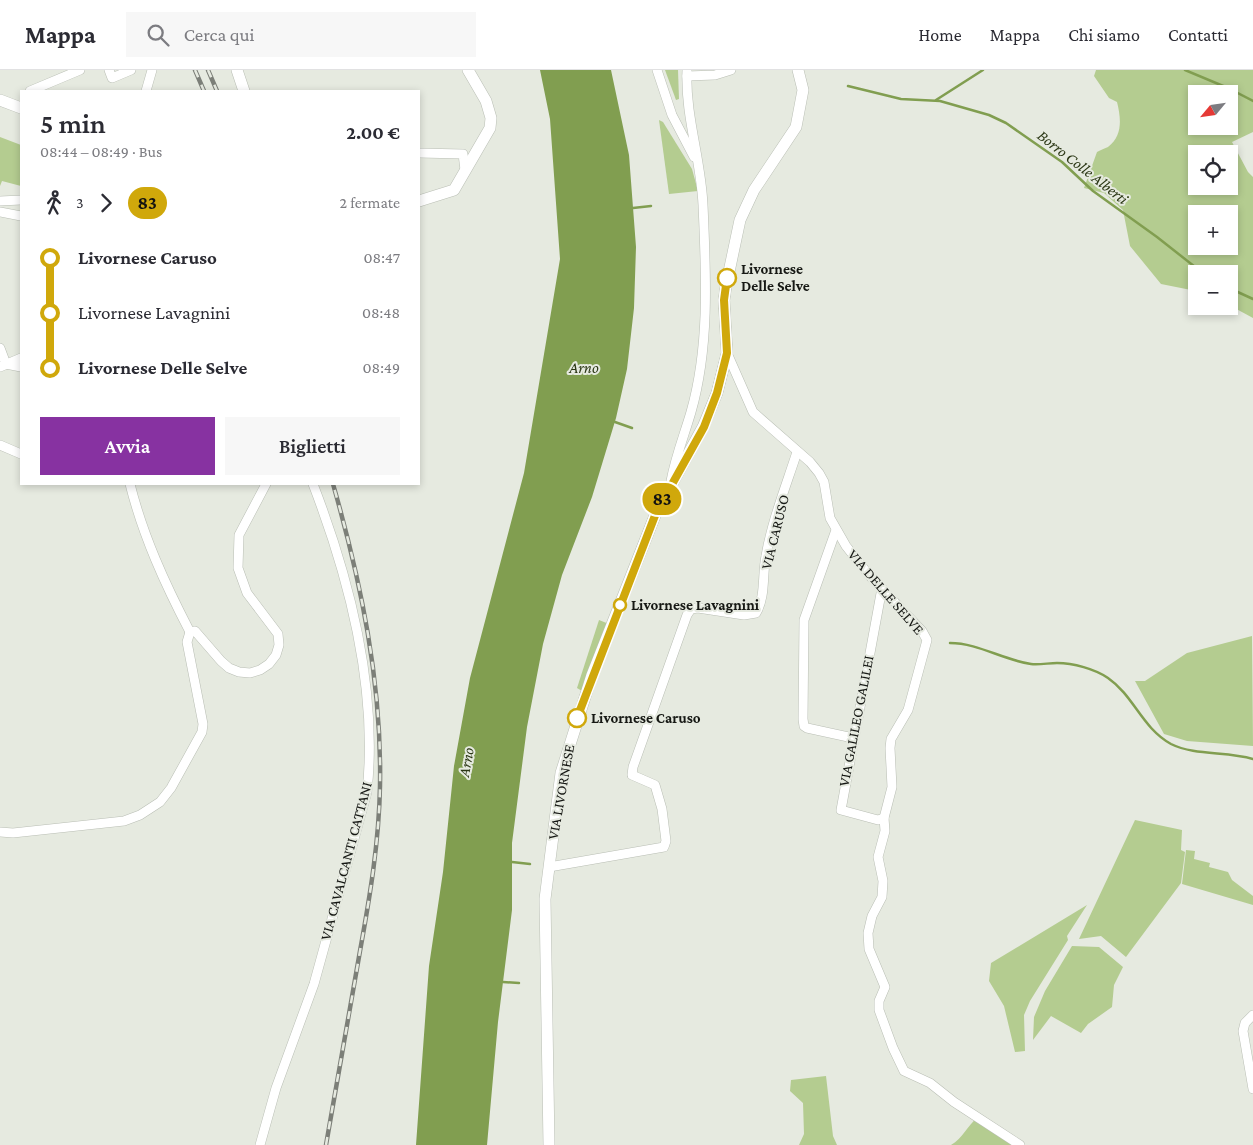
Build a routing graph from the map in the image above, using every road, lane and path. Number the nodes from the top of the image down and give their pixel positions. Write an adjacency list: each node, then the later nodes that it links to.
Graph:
1 (80, 70): 11 (street)
2 (109, 70): 3 (street)
3 (131, 70)
4 (152, 70): 12 (street)
5 (238, 70): 13 (main road)
6 (468, 70): 18 (main road)
7 (657, 70): 17 (street)
8 (731, 70): 10 (street)
9 (798, 70): 25 (main road, VIA LIVORNESE)
10 (687, 73): 17 (street)
11 (32, 90)
12 (146, 90)
13 (244, 90)
14 (0, 100): 15 (main road)
15 (20, 104)
16 (420, 153): 18 (street)
17 (699, 166): 35 (street)
18 (465, 170): 21 (main road)
19 (0, 200): 20 (street)
20 (20, 200)
21 (420, 201)
22 (0, 212): 23 (street)
23 (20, 216)
24 (0, 348): 27 (street)
25 (727, 353): 30 (street, VIA DELLE SELVE); 35 (main road, VIA LIVORNESE)
26 (20, 358): 27 (street)
27 (3, 365): 28 (street)
28 (20, 367)
29 (0, 445): 31 (street)
30 (797, 452): 36 (street, VIA DELLE SELVE); 42 (street, VIA CARUSO)
31 (20, 454)
32 (130, 485): 38 (street)
33 (265, 485): 38 (street)
34 (313, 485): 45 (street, VIA CAVALCANTI CATTANI)
35 (669, 488): 42 (main road, VIA LIVORNESE)
36 (836, 530): 37 (street, VIA DELLE SELVE); 39 (street)
37 (882, 588): 39 (street, VIA GALILEO GALILEI); 40 (street, VIA DELLE SELVE)
38 (190, 632): 41 (street)
39 (853, 738): 40 (street, VIA GALILEO GALILEI)
40 (884, 818): 47 (street, VIA DELLE SELVE)
41 (0, 832)
42 (548, 867): 46 (main road, VIA LIVORNESE)
43 (1253, 1016): 44 (street)
44 (1253, 1089)
45 (260, 1145)
46 (549, 1145)
47 (1020, 1145)

